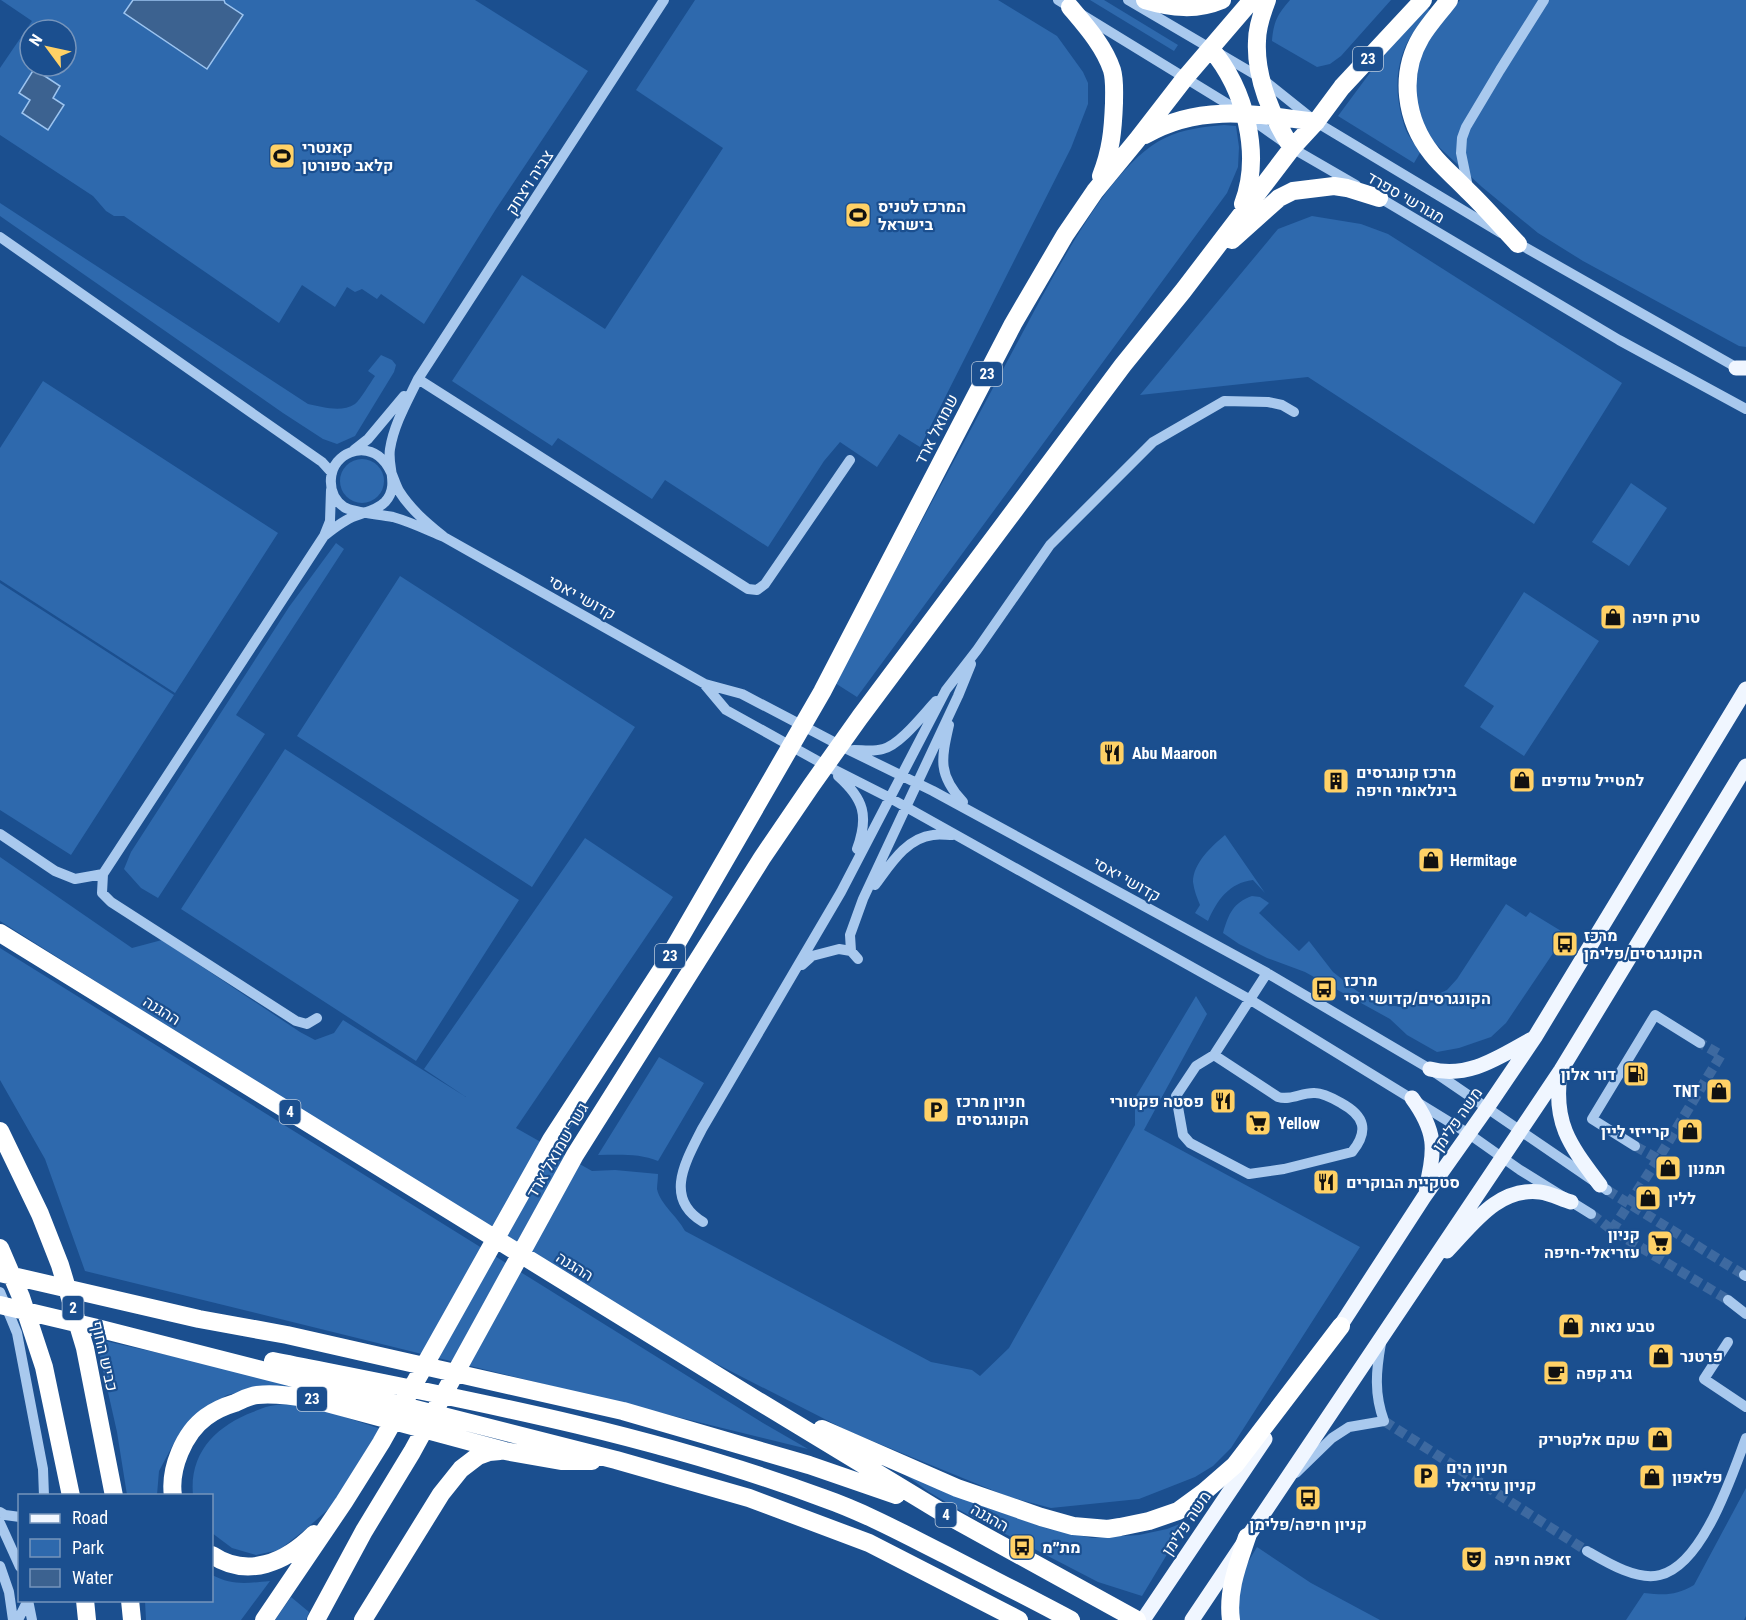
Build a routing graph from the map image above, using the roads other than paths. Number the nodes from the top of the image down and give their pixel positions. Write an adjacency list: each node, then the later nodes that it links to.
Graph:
1 (664, 0): 27 (street, צביה ויצחק)
2 (1128, 0): 11 (street, מגורשי ספרד)
3 (1145, 0): 4 (highway)
4 (1222, 0)
5 (1252, 0): 11 (highway, 23)
6 (1267, 0): 13 (highway)
7 (1423, 0): 16 (highway, 23)
8 (1449, 0): 20 (highway)
9 (1544, 0): 20 (street)
10 (1064, 4): 12 (street, מגורשי ספרד); 19 (highway)
11 (1211, 49): 12 (highway, 23); 13 (street, מגורשי ספרד); 14 (highway)
12 (1185, 78): 14 (street, מגורשי ספרד); 17 (highway, שמואל ארד / 23)
13 (1261, 78): 15 (highway); 16 (street, מגורשי ספרד)
14 (1244, 114): 15 (highway); 17 (highway); 18 (street, מגורשי ספרד); 22 (highway)
15 (1274, 117): 16 (highway); 18 (highway)
16 (1316, 122): 18 (highway, 23); 24 (street, מגורשי ספרד)
17 (1137, 140): 19 (highway, שמואל ארד / 23)
18 (1292, 148): 21 (street, מגורשי ספרד); 22 (highway, 23)
19 (1095, 190): 42 (highway, שמואל ארד / 23)
20 (1468, 190): 24 (highway)
21 (1379, 198): 25 (highway); 28 (street, מגורשי ספרד)
22 (1237, 219): 25 (highway, 23)
23 (0, 237): 32 (street)
24 (1518, 244): 26 (street, מגורשי ספרד)
25 (1183, 291): 123 (highway, גשר שמואל ארד / 23)
26 (1743, 369)
27 (418, 380): 30 (street, צביה ויצחק); 31 (street); 33 (street, צביה ויצחק)
28 (1746, 409)
29 (1294, 412): 38 (street)
30 (349, 452): 32 (street); 33 (street)
31 (850, 460)
32 (332, 473): 34 (street)
33 (393, 474): 35 (street); 37 (street, קדושי יאסי)
34 (331, 488): 35 (street); 36 (street)
35 (367, 512): 36 (street); 37 (street, קדושי יאסי)
36 (324, 536): 54 (street)
37 (444, 537): 39 (street, קדושי יאסי)
38 (977, 650): 41 (street); 43 (street)
39 (705, 684): 44 (street, קדושי יאסי); 45 (street, קדושי יאסי)
40 (1746, 689): 62 (main road, משה פלימן)
41 (946, 690): 44 (street); 47 (street)
42 (822, 692): 102 (highway, גשר שמואל ארד / 23)
43 (958, 696): 48 (street); 51 (street)
44 (847, 749): 47 (street, קדושי יאסי)
45 (825, 765): 49 (street, קדושי יאסי); 55 (street)
46 (1746, 766): 66 (main road)
47 (902, 776): 48 (street, קדושי יאסי); 49 (street)
48 (918, 783): 50 (street); 51 (street, קדושי יאסי)
49 (890, 798): 50 (street, קדושי יאסי); 55 (street)
50 (906, 807): 53 (street, קדושי יאסי); 56 (street)
51 (969, 809): 58 (street, קדושי יאסי)
52 (0, 834): 54 (street)
53 (955, 835): 56 (street); 60 (street, קדושי יאסי)
54 (103, 874): 61 (street)
55 (841, 891): 59 (street)
56 (863, 899): 59 (street)
57 (0, 933): 90 (highway, ההגנה / 4)
58 (1267, 973): 60 (street); 65 (street, קדושי יאסי)
59 (793, 974): 78 (street)
60 (1249, 999): 64 (street); 67 (street, קדושי יאסי)
61 (317, 1018)
62 (1535, 1037): 65 (main road); 68 (main road, משה פלימן)
63 (1700, 1043): 72 (street)
64 (1214, 1055): 64 (street)
65 (1430, 1069): 68 (street, קדושי יאסי)
66 (1561, 1070): 70 (main road); 74 (main road)
67 (1412, 1098): 71 (street, קדושי יאסי); 75 (main road)
68 (1487, 1108): 70 (street, קדושי יאסי); 71 (main road, משה פלימן)
69 (0, 1131): 100 (highway, כביש החוף / 2)
70 (1519, 1131): 73 (main road); 74 (street, קדושי יאסי)
71 (1469, 1134): 73 (street, קדושי יאסי); 75 (main road, משה פלימן)
72 (1635, 1146)
73 (1501, 1156): 76 (street, קדושי יאסי); 81 (main road)
74 (1603, 1187)
75 (1424, 1197): 86 (main road, משה פלימן)
76 (1571, 1202): 77 (street, קדושי יאסי); 81 (main road)
77 (1591, 1214)
78 (703, 1222)
79 (0, 1248): 99 (highway)
80 (0, 1273): 104 (highway)
81 (1418, 1281): 88 (main road)
82 (0, 1292): 98 (street)
83 (1728, 1300): 85 (street)
84 (0, 1305): 87 (highway)
85 (1746, 1314)
86 (1341, 1326): 90 (highway); 127 (main road, משה פלימן)
87 (97, 1328): 95 (highway); 125 (highway)
88 (1382, 1334): 97 (main road); 97 (street)
89 (1728, 1342): 91 (street)
90 (759, 1402): 104 (highway, ההגנה / 4)
91 (1746, 1407)
92 (1746, 1438): 96 (street)
93 (505, 1451): 95 (highway, 23); 101 (highway, 23); 124 (highway)
94 (1746, 1456): 96 (street)
95 (616, 1460): 116 (highway)
96 (1730, 1481): 108 (street)
97 (1284, 1484): 107 (main road)
98 (44, 1494)
99 (71, 1494)
100 (114, 1494)
101 (173, 1494)
102 (344, 1502): 109 (highway, 23); 122 (highway)
103 (0, 1512): 105 (street)
104 (943, 1513): 126 (highway, ההגנה / 4)
105 (18, 1516)
106 (0, 1523): 110 (street)
107 (1247, 1537): 128 (main road); 129 (highway)
108 (1587, 1551)
109 (213, 1556)
110 (18, 1563)
111 (0, 1566): 117 (street)
112 (27, 1602): 118 (street)
113 (28, 1602): 119 (street)
114 (85, 1602): 120 (highway)
115 (130, 1602): 121 (highway)
116 (1014, 1618)
117 (13, 1620)
118 (18, 1620)
119 (32, 1620)
120 (87, 1620)
121 (132, 1620)
122 (264, 1620)
123 (316, 1620)
124 (363, 1620)
125 (1071, 1620)
126 (1137, 1620)
127 (1143, 1620)
128 (1192, 1620)
129 (1231, 1620)

